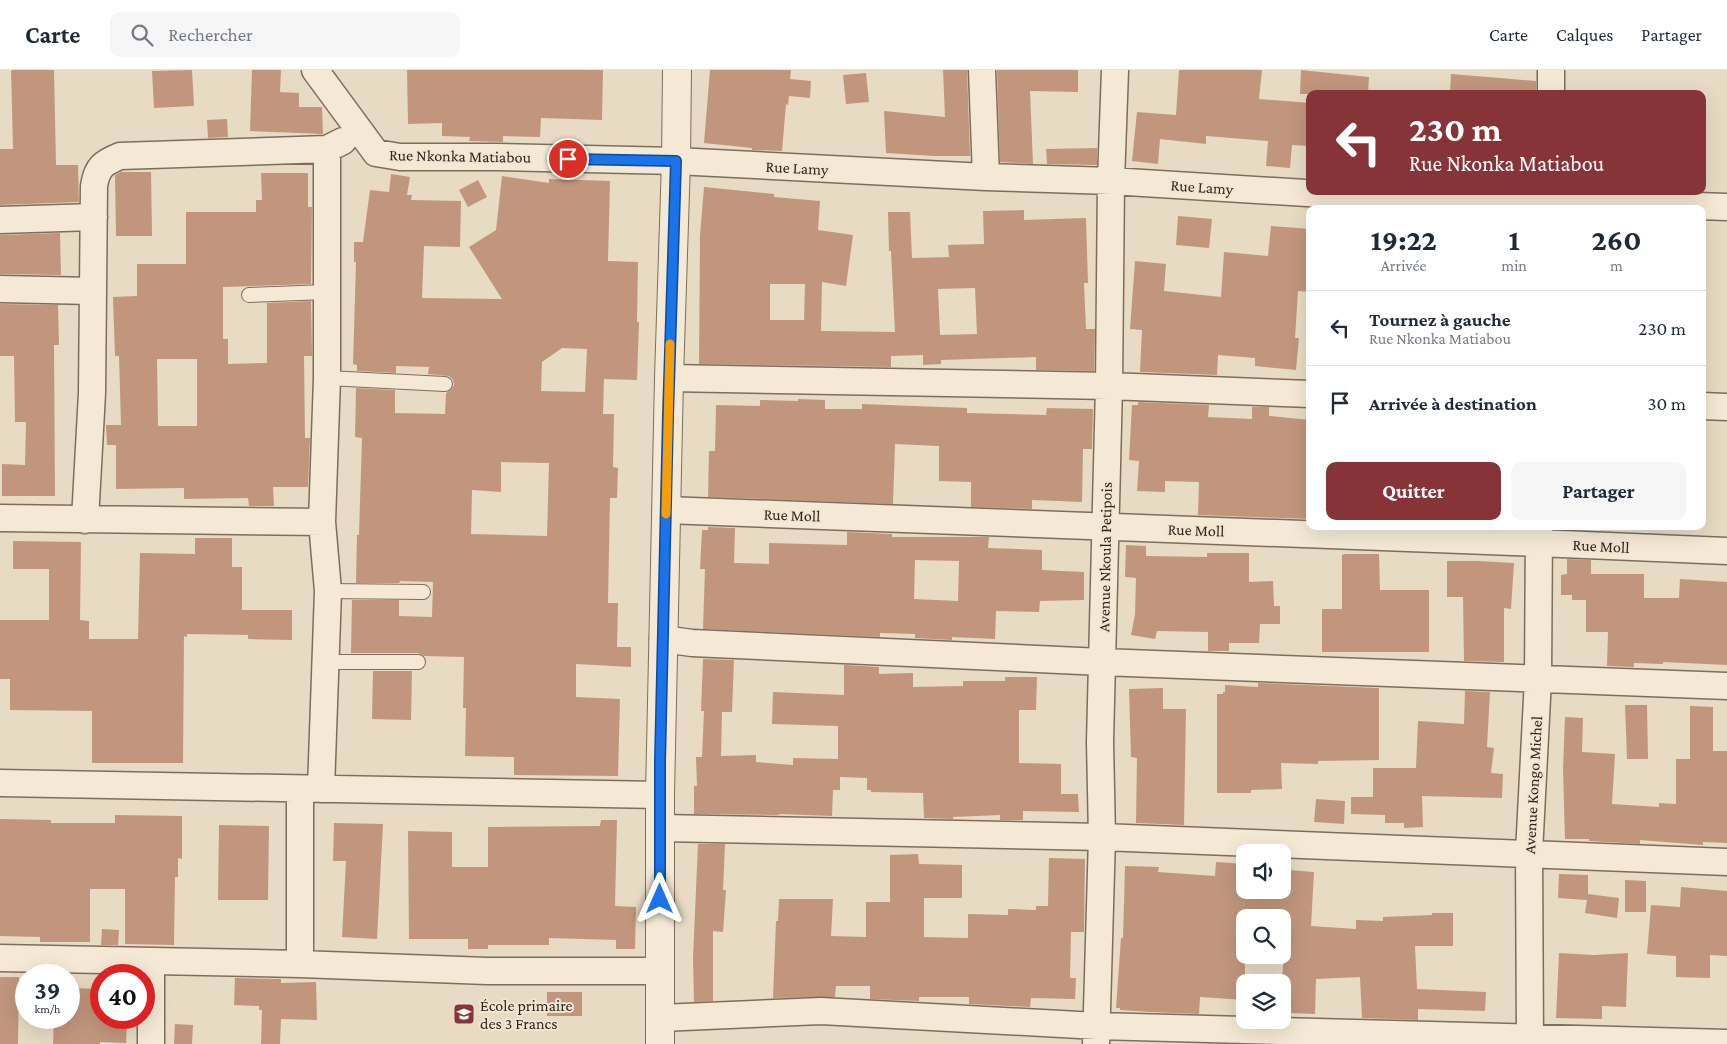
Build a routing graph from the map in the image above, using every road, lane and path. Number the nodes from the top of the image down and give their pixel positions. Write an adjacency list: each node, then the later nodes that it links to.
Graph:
1 (315, 70): 7 (street, Rue Nkonka Matiabou)
2 (676, 70): 9 (street)
3 (982, 70): 10 (street)
4 (1115, 70): 11 (street, Avenue Nkoula Petipois)
5 (1551, 70): 6 (street)
6 (1550, 90)
7 (360, 132): 8 (street); 9 (street, Rue Nkonka Matiabou)
8 (327, 149): 18 (street); 22 (street)
9 (676, 161): 10 (street, Rue Lamy); 25 (street)
10 (986, 178): 11 (street, Rue Lamy)
11 (1111, 181): 12 (street, Rue Lamy); 27 (street, Avenue Nkoula Petipois)
12 (1306, 193)
13 (1338, 195): 14 (street, Rue Lamy)
14 (1549, 200): 15 (street, Rue Lamy)
15 (1676, 205)
16 (1706, 206): 17 (street, Rue Lamy)
17 (1727, 207)
18 (94, 217): 19 (street); 21 (street)
19 (0, 220)
20 (1, 289): 21 (street)
21 (92, 291): 33 (street)
22 (327, 292): 23 (lane); 24 (street)
23 (249, 295)
24 (327, 378): 26 (lane); 34 (street)
25 (669, 378): 27 (street); 31 (street)
26 (445, 384)
27 (1109, 386): 28 (street); 35 (street, Avenue Nkoula Petipois)
28 (1306, 394)
29 (1706, 406): 30 (street)
30 (1727, 407)
31 (666, 510): 35 (street, Rue Moll); 40 (street)
32 (0, 518): 33 (street)
33 (85, 520): 34 (street)
34 (322, 522): 38 (street)
35 (1106, 527): 36 (street, Rue Moll); 43 (street, Avenue Nkoula Petipois)
36 (1539, 535): 37 (street, Rue Moll); 44 (street, Avenue Kongo Michel)
37 (1727, 552)
38 (328, 591): 39 (lane); 41 (street)
39 (423, 592)
40 (663, 638): 43 (street); 48 (street)
41 (326, 662): 42 (lane); 47 (street)
42 (418, 662)
43 (1102, 662): 44 (street); 50 (street, Avenue Nkoula Petipois)
44 (1538, 679): 45 (street); 51 (street, Avenue Kongo Michel)
45 (1727, 686)
46 (0, 783): 47 (street)
47 (311, 789): 48 (street); 55 (street)
48 (660, 795): 49 (street)
49 (660, 828): 50 (street); 56 (street)
50 (1102, 837): 51 (street); 58 (street, Avenue Nkoula Petipois)
51 (1529, 853): 52 (street); 59 (street, Avenue Kongo Michel)
52 (1727, 862)
53 (0, 958): 54 (street)
54 (151, 961): 55 (street); 61 (street)
55 (300, 964): 56 (street)
56 (660, 971): 57 (street)
57 (661, 1031): 58 (street)
58 (1097, 1035): 59 (street)
59 (1530, 1040): 60 (street)
60 (1727, 1043)
61 (152, 1044)

